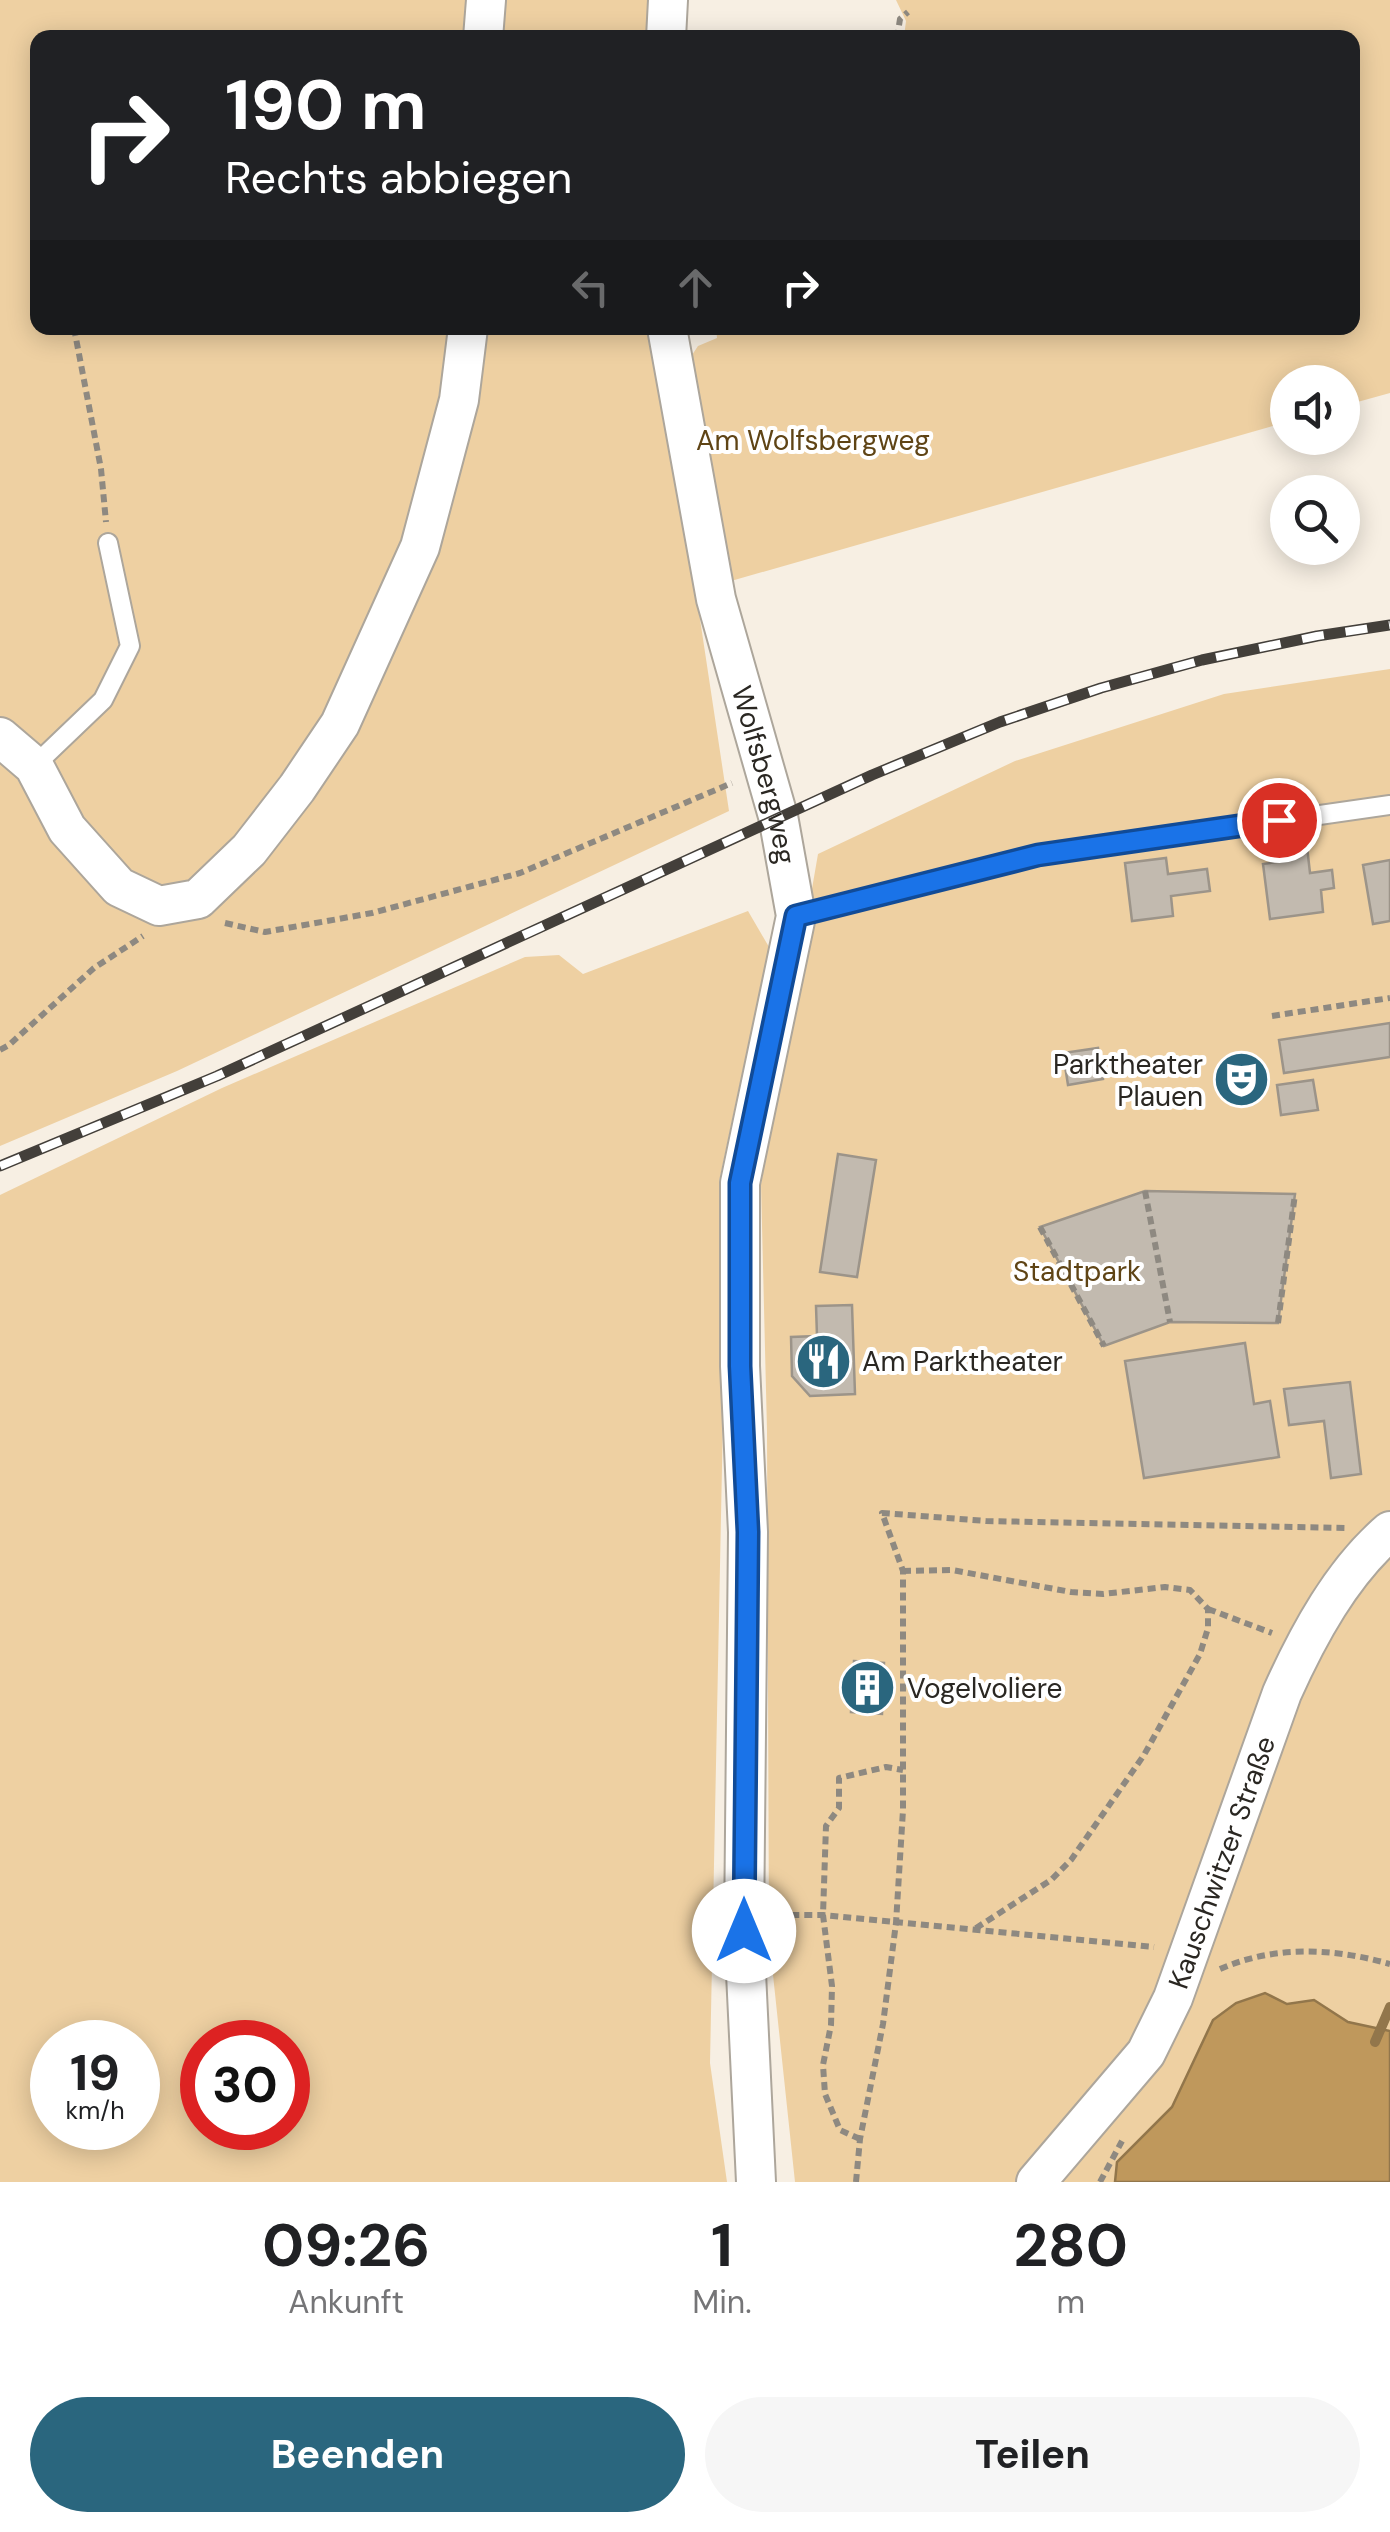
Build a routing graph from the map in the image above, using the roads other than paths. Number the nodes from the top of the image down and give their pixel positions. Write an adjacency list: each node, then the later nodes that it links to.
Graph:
1 (486, 0): 3 (street)
2 (668, 0): 4 (street)
3 (484, 30)
4 (666, 30)
5 (467, 335): 9 (street)
6 (667, 335): 11 (street, Wolfsbergweg)
7 (108, 543): 9 (lane)
8 (0, 737): 9 (street)
9 (34, 766)
10 (1390, 805): 11 (lane)
11 (796, 916): 13 (street, Wolfsbergweg)
12 (1384, 1535): 14 (street, Kauschwitzer Straße)
13 (756, 2182)
14 (1036, 2182)

